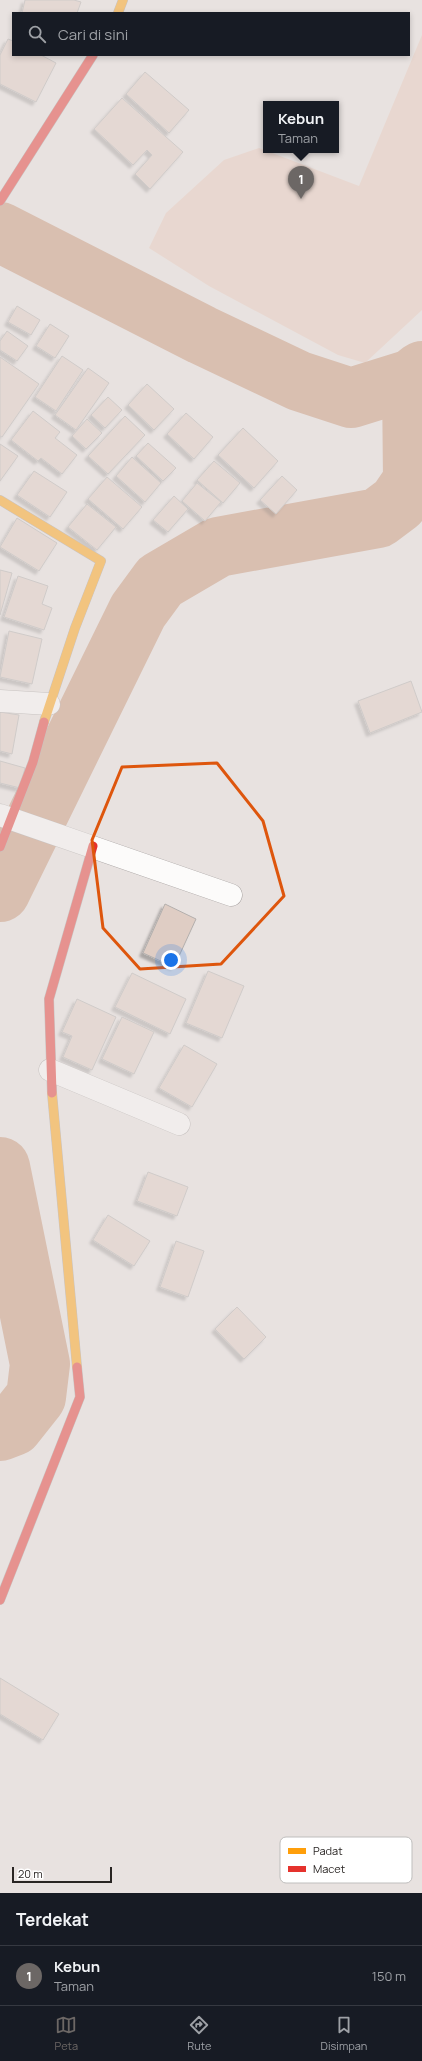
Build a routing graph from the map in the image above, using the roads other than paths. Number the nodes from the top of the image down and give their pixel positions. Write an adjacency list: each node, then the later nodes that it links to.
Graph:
1 (123, 0): 2 (street)
2 (118, 12)
3 (93, 56): 4 (street)
4 (0, 201)
5 (0, 500): 7 (street)
6 (0, 701): 7 (street)
7 (49, 704): 8 (street)
8 (6, 816): 9 (street); 10 (street)
9 (93, 846): 11 (street); 12 (street)
10 (0, 847)
11 (231, 895)
12 (50, 1070): 13 (street); 14 (street)
13 (179, 1124)
14 (0, 1600)

